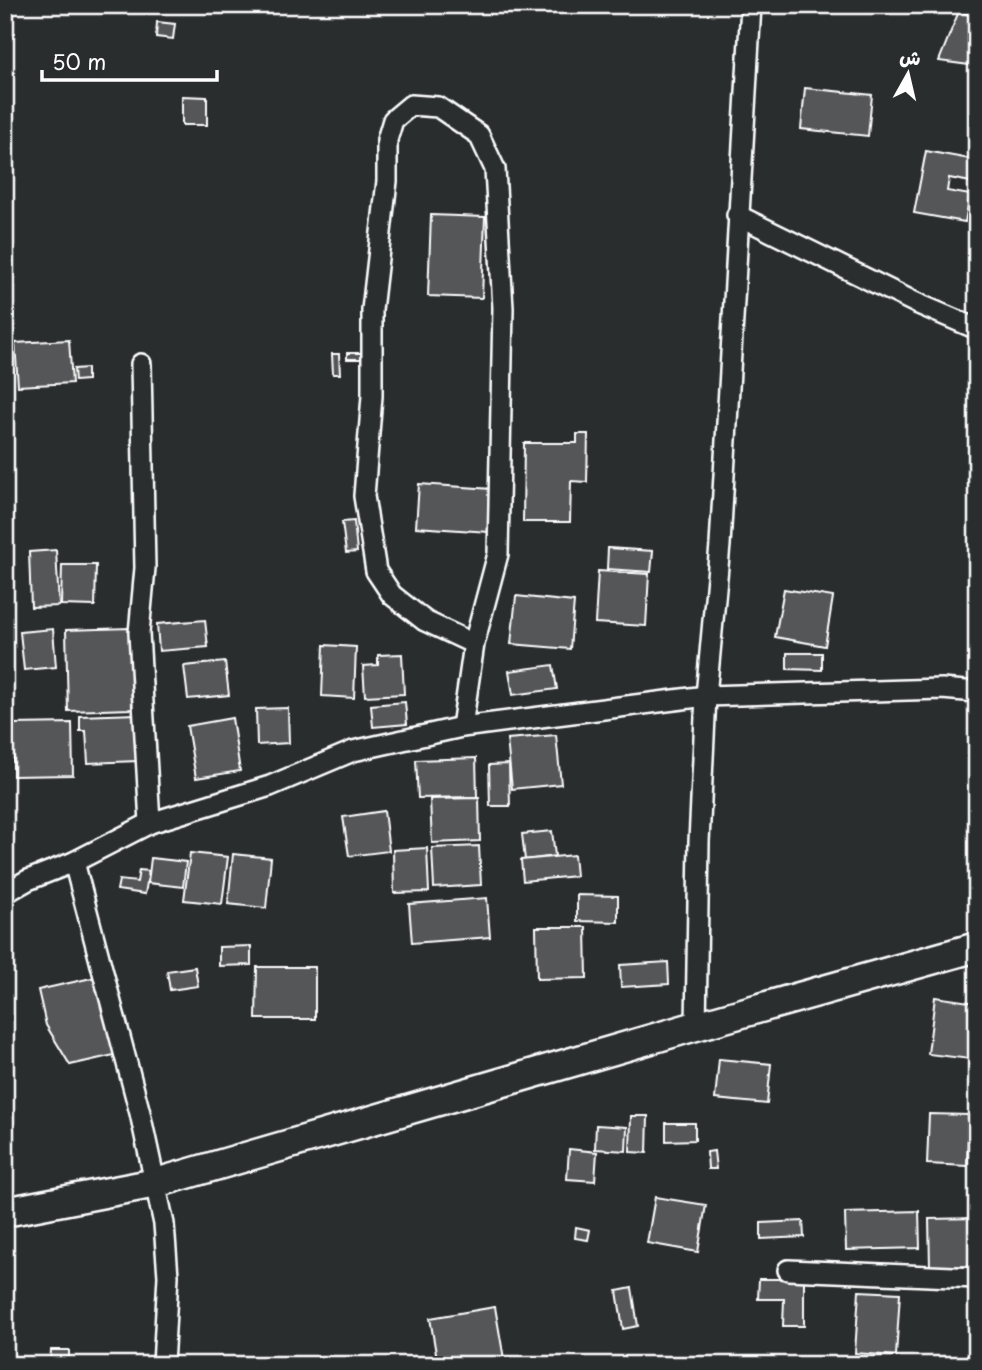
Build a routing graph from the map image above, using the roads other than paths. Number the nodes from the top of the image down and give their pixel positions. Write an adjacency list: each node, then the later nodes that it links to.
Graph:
1 (751, 5): 2 (street)
2 (737, 215): 3 (street); 7 (street)
3 (977, 329)
4 (141, 364): 9 (street)
5 (474, 644): 5 (street); 8 (street)
6 (977, 692): 7 (street)
7 (706, 696): 8 (street); 13 (street)
8 (462, 727): 9 (street)
9 (150, 823): 10 (street)
10 (74, 862): 11 (street); 14 (street)
11 (5, 893)
12 (977, 947): 13 (street)
13 (696, 1026): 14 (street)
14 (156, 1183): 15 (street); 18 (street)
15 (5, 1212)
16 (788, 1270): 17 (street)
17 (977, 1279)
18 (163, 1365)

